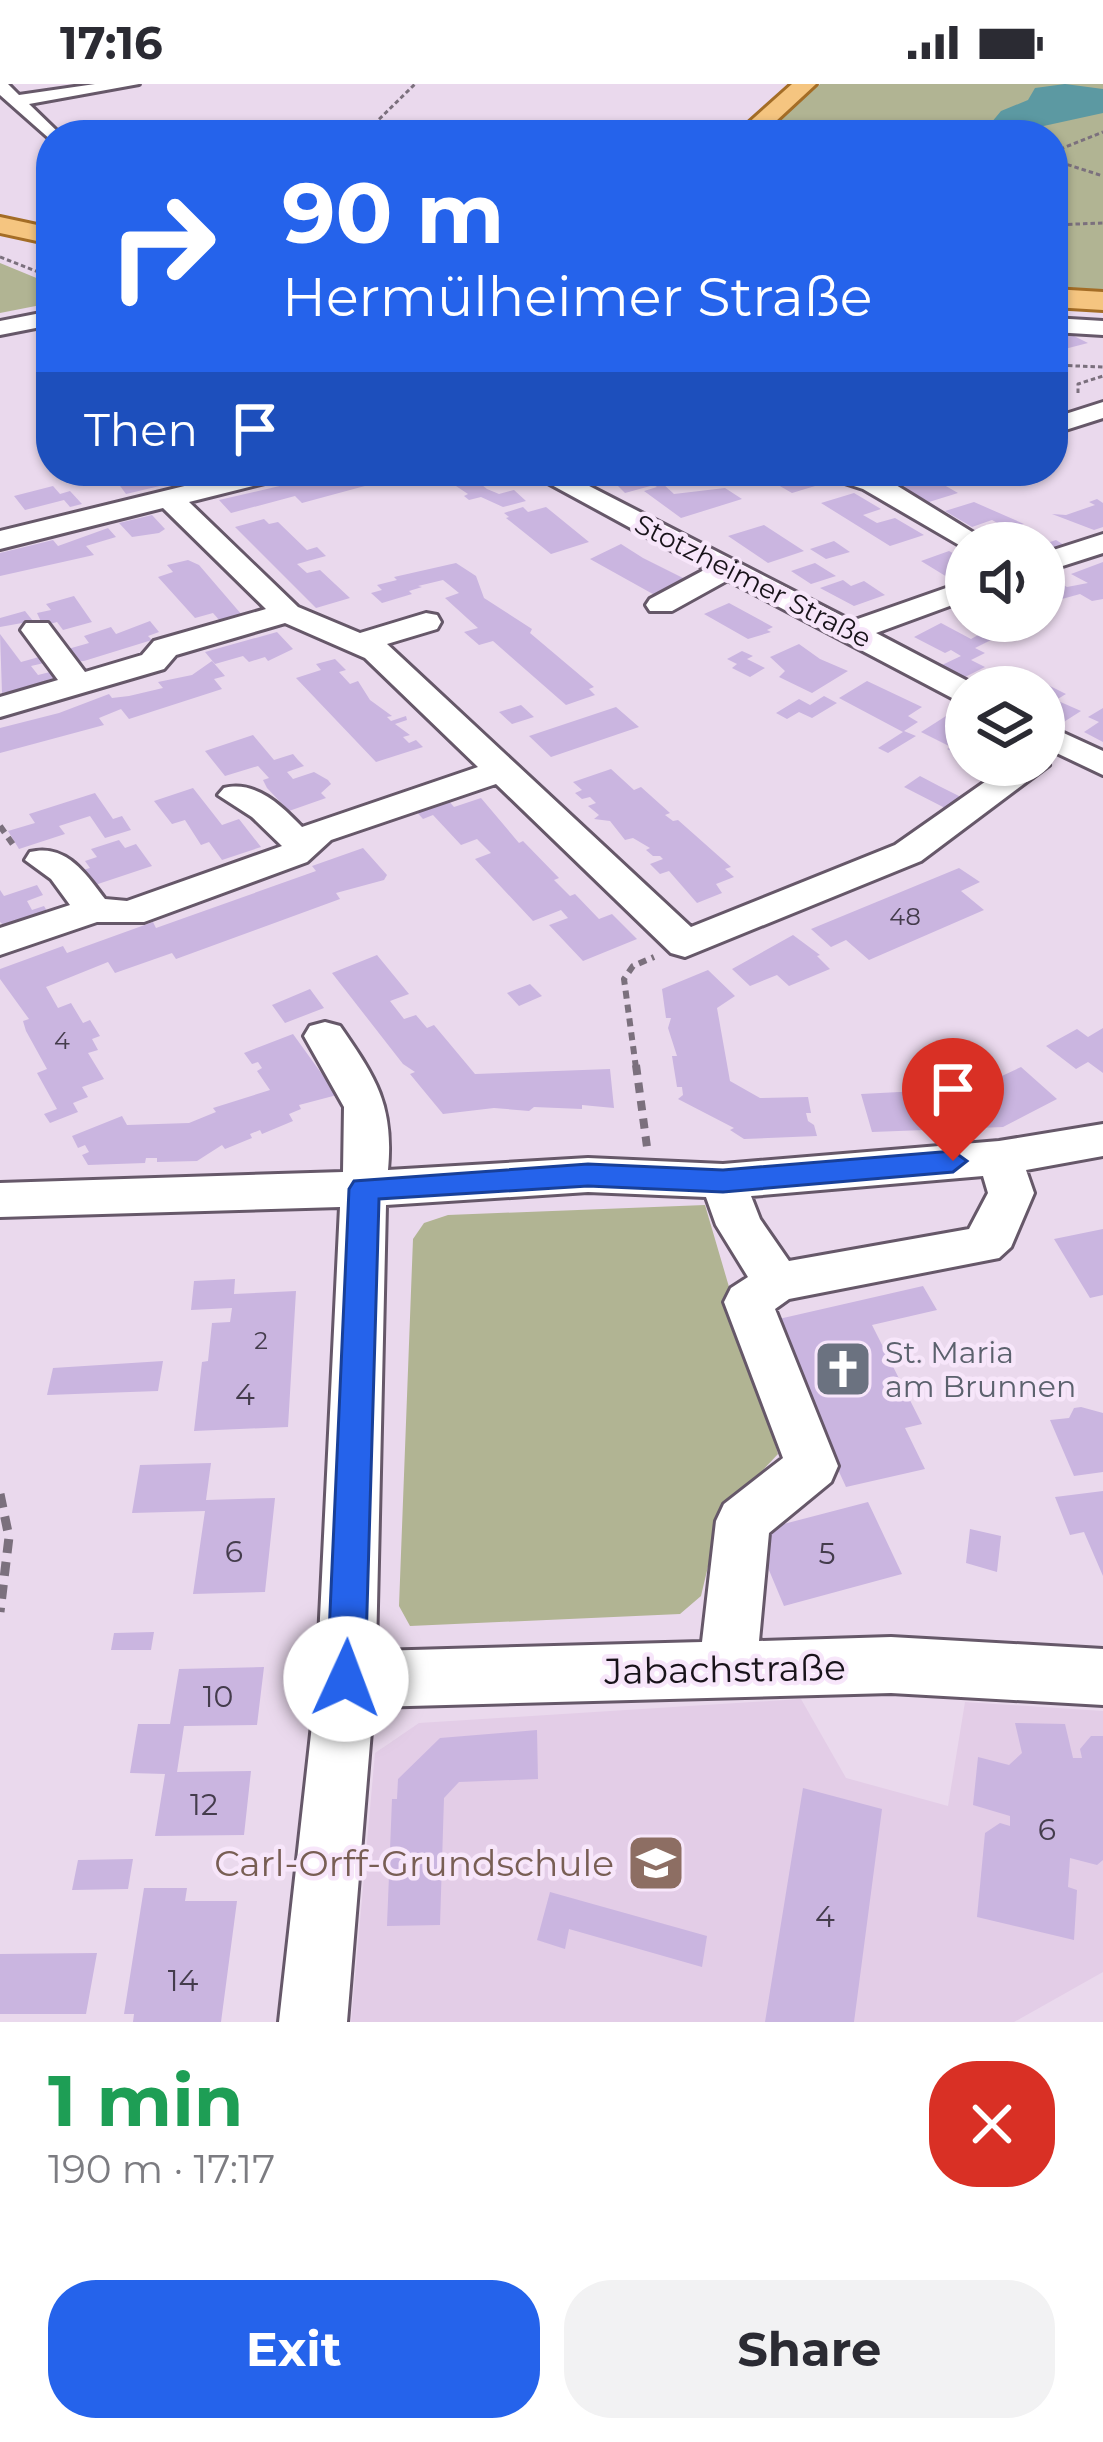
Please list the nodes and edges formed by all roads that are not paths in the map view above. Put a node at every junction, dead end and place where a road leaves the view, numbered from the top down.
1 (131, 84) edge
2 (805, 84) edge
3 (0, 86) edge
4 (17, 100) junction
5 (37, 120) edge
6 (764, 120) edge
7 (0, 225) edge
8 (36, 233) edge
9 (1068, 299) edge
10 (1103, 301) edge
11 (36, 321) edge
12 (1068, 327) edge
13 (0, 328) edge
14 (1103, 328) edge
15 (1078, 393) road end
16 (1103, 408) edge
17 (1068, 421) edge
18 (568, 486) edge
19 (878, 486) edge
20 (175, 487) edge
21 (945, 525) edge
22 (0, 540) edge
23 (1103, 543) edge
24 (1065, 556) edge
25 (729, 568) junction
26 (945, 598) edge
27 (661, 605) dead end
28 (287, 613) junction
29 (426, 622) dead end
30 (37, 629) dead end
31 (852, 631) junction
32 (360, 643) junction
33 (945, 681) edge
34 (77, 683) junction
35 (0, 707) edge
36 (1065, 755) edge
37 (1103, 765) edge
38 (499, 771) junction
39 (997, 786) edge
40 (236, 794) dead end
41 (306, 842) junction
42 (43, 860) dead end
43 (94, 910) junction
44 (0, 942) edge
45 (325, 1036) dead end
46 (1103, 1140) edge
47 (999, 1158) junction
48 (723, 1181) junction
49 (364, 1189) junction
50 (0, 1200) edge
51 (777, 1282) junction
52 (728, 1668) junction
53 (1103, 1677) edge
54 (346, 1679) junction
55 (313, 2022) edge

1 - 4 street
2 - 6 main road
3 - 4 street
4 - 5 street
7 - 8 main road
9 - 10 main road
11 - 13 street
12 - 14 street
15 - 16 street
16 - 17 street
18 - 25 street, Stotzheimer Straße
19 - 21 street
20 - 22 street
20 - 28 street
23 - 24 street
25 - 27 street
25 - 31 street, Stotzheimer Straße
26 - 31 street
28 - 32 street
28 - 34 street
29 - 32 street
30 - 34 street
31 - 33 street, Stotzheimer Straße
32 - 38 street
34 - 35 street
36 - 37 street
38 - 39 street
38 - 41 street
40 - 41 street
41 - 43 street
42 - 43 street
43 - 44 street
45 - 49 street
46 - 47 street
47 - 48 street
47 - 51 street
48 - 49 street
48 - 51 street
49 - 50 street
49 - 54 street
51 - 52 street
52 - 53 street, Jabachstraße
52 - 54 street, Jabachstraße
54 - 55 street

